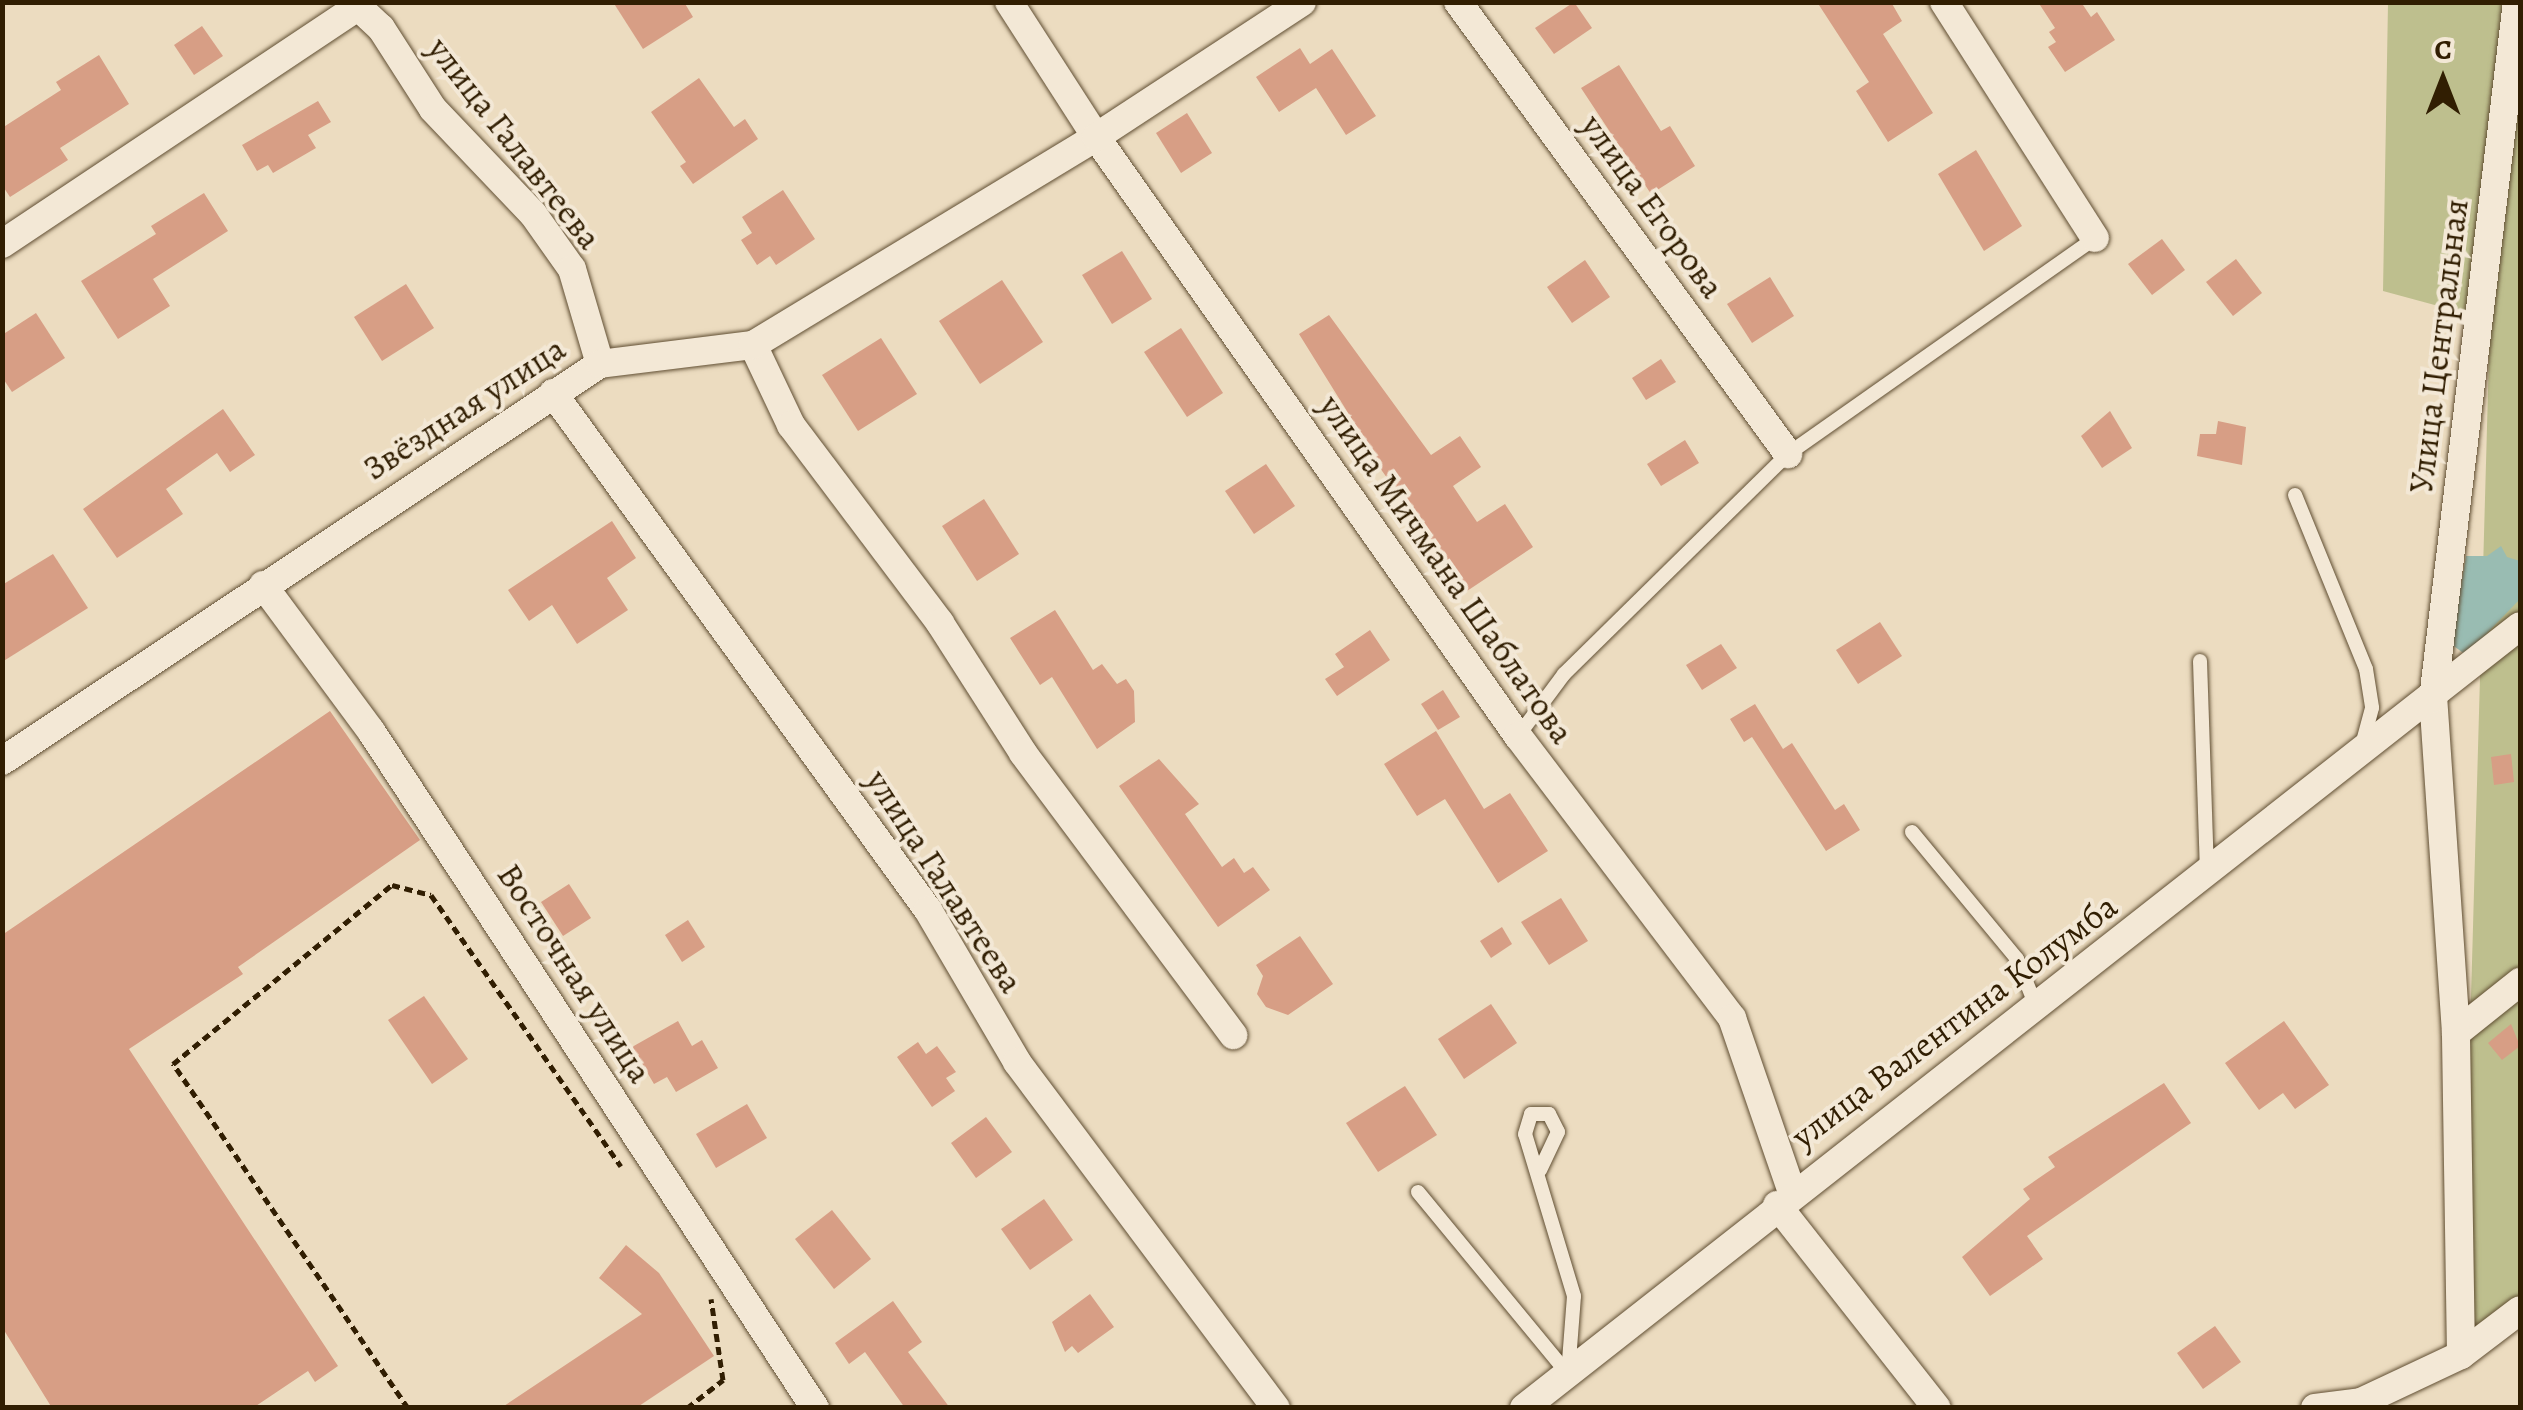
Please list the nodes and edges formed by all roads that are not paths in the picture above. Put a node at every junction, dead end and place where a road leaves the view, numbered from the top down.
1 (1009, 2) edge
2 (1302, 2) edge
3 (1458, 2) edge
4 (1944, 2) edge
5 (2517, 2) edge
6 (356, 5) edge
7 (384, 15) edge
8 (1096, 137) junction
9 (2094, 238) joint
10 (2, 244) edge
11 (753, 345) junction
12 (600, 364) junction
13 (554, 394) junction
14 (1788, 454) junction
15 (2296, 496) dead end
16 (264, 586) junction
17 (2520, 626) edge
18 (2200, 661) dead end
19 (2433, 699) junction
20 (1518, 736) junction
21 (2359, 756) junction
22 (2, 762) edge
23 (1912, 832) dead end
24 (2207, 874) junction
25 (2520, 982) edge
26 (2036, 1007) junction
27 (2456, 1033) junction
28 (1233, 1036) dead end
29 (1540, 1170) dead end
30 (1418, 1192) dead end
31 (1784, 1199) junction
32 (2520, 1310) edge
33 (2462, 1355) junction
34 (1568, 1374) junction
35 (816, 1408) edge
36 (1276, 1408) edge
37 (1524, 1408) edge
38 (1936, 1408) edge
39 (2315, 1408) edge

1 - 8 street, улица Мичмана Шаблатова
2 - 8 street, Звёздная улица
3 - 14 street, улица Егорова
4 - 9 street
5 - 19 street, Улица Центральная
6 - 7 street, улица Галавтеева
6 - 10 street
7 - 12 street, улица Галавтеева
8 - 11 street, Звёздная улица
8 - 20 street, улица Мичмана Шаблатова
9 - 14 lane
11 - 12 street, Звёздная улица
11 - 28 street
12 - 13 street, Звёздная улица
13 - 16 street, Звёздная улица
13 - 36 street, улица Галавтеева
14 - 20 lane
15 - 21 lane
16 - 22 street, Звёздная улица
16 - 35 street, Восточная улица
17 - 19 street, улица Валентина Колумба
18 - 24 lane
19 - 21 street, улица Валентина Колумба
19 - 27 street, Улица Центральная
20 - 31 street, улица Мичмана Шаблатова
21 - 24 street, улица Валентина Колумба
23 - 26 lane
24 - 26 street, улица Валентина Колумба
25 - 27 street
26 - 31 street, улица Валентина Колумба
27 - 33 street, Улица Центральная
29 - 34 lane
30 - 34 lane
31 - 34 street, улица Валентина Колумба
31 - 38 street, улица Мичмана Шаблатова
32 - 33 street
33 - 39 street
34 - 37 street, улица Валентина Колумба

